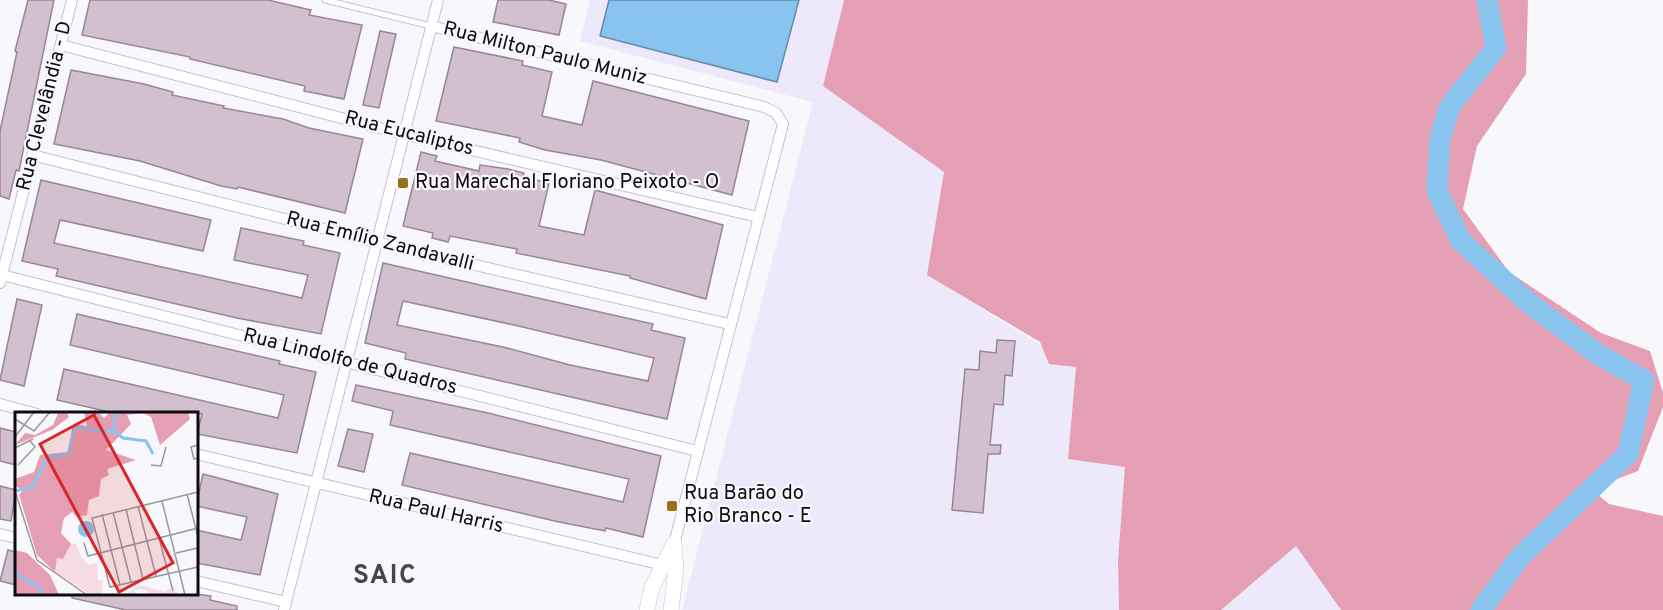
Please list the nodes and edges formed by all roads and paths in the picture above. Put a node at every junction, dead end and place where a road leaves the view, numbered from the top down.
1 (72, 0) edge
2 (326, 0) edge
3 (438, 0) edge
4 (431, 26) junction
5 (61, 45) junction
6 (404, 134) junction
7 (32, 155) junction
8 (758, 217) junction
9 (376, 242) junction
10 (1, 279) edge
11 (729, 324) junction
12 (346, 361) junction
13 (0, 404) edge
14 (30, 412) edge
15 (697, 451) junction
16 (198, 454) edge
17 (316, 484) junction
18 (0, 534) edge
19 (15, 538) edge
20 (674, 544) joint
21 (669, 566) junction
22 (198, 582) edge
23 (285, 606) edge
24 (647, 610) edge
25 (671, 610) edge

1 - 5 street, Rua Clevelândia - D
2 - 4 lane, Rua Milton Paulo Muniz
3 - 4 street
4 - 6 street
4 - 8 street, Rua Milton Paulo Muniz
5 - 6 street, Rua Eucaliptos
5 - 7 street, Rua Clevelândia - D
6 - 8 street, Rua Eucaliptos
6 - 9 street
7 - 9 street, Rua Emílio Zandavalli
7 - 10 street, Rua Clevelândia - D
8 - 11 street
9 - 11 street, Rua Emílio Zandavalli
9 - 12 street
10 - 12 street, Rua Lindolfo de Quadros
11 - 15 street
12 - 15 street, Rua Lindolfo de Quadros
12 - 17 street
13 - 14 street
15 - 20 street
16 - 17 street, Rua Paul Harris
17 - 21 street, Rua Paul Harris
17 - 23 street
18 - 19 street
20 - 21 street
21 - 24 street
21 - 25 street
22 - 23 street

